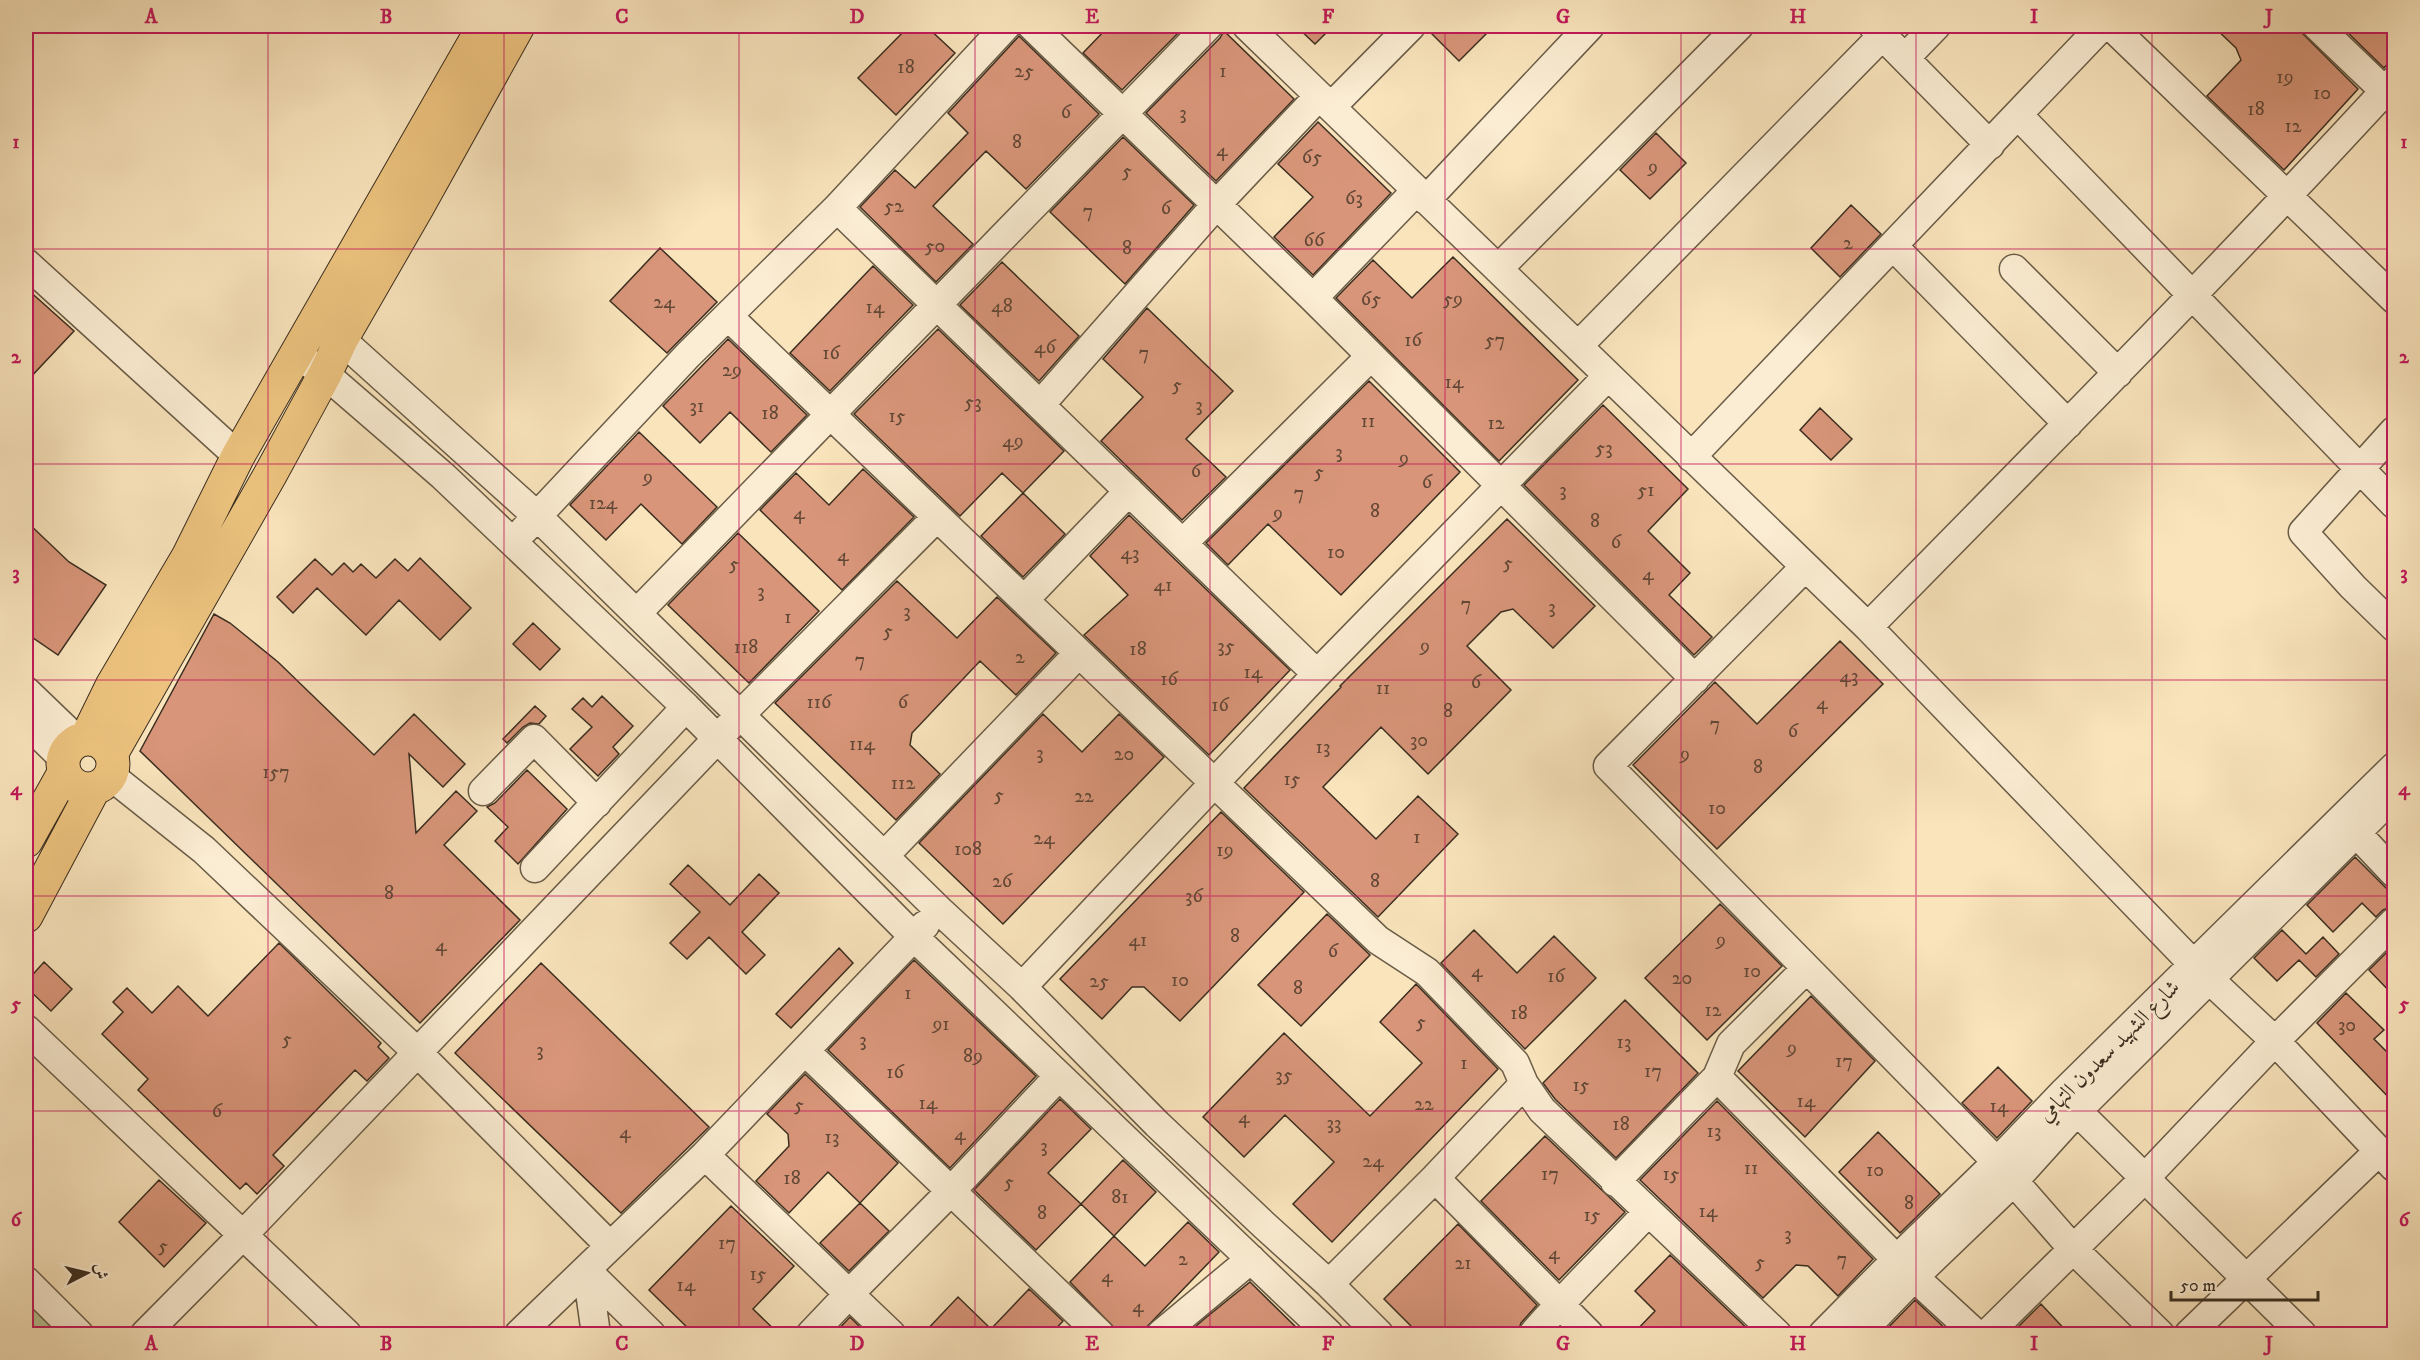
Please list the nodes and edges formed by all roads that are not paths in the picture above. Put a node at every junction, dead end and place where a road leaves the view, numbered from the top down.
1 (518, 26) edge
2 (1006, 26) edge
3 (1032, 26) edge
4 (1208, 26) edge
5 (1247, 26) edge
6 (1412, 26) edge
7 (1590, 26) edge
8 (1739, 26) edge
9 (1936, 26) edge
10 (2317, 26) edge
11 (481, 27) edge
12 (2097, 28) edge
13 (1878, 30) edge
14 (1906, 57) junction
15 (2391, 91) edge
16 (1325, 101) junction
17 (1122, 113) junction
18 (2018, 115) junction
19 (1990, 145) junction
20 (1421, 195) junction
21 (2286, 195) junction
22 (1216, 205) junction
23 (837, 208) junction
24 (1893, 246) junction
25 (26, 263) edge
26 (1498, 269) junction
27 (2014, 269) dead end
28 (2193, 297) junction
29 (1313, 298) junction
30 (2394, 299) edge
31 (937, 306) junction
32 (729, 316) junction
33 (330, 329) junction
34 (1578, 346) junction
35 (298, 355) junction
36 (1370, 357) junction
37 (2118, 373) junction
38 (325, 374) junction
39 (1608, 376) junction
40 (1040, 405) junction
41 (831, 414) junction
42 (2068, 424) junction
43 (2394, 431) edge
44 (238, 456) junction
45 (1691, 456) junction
46 (2361, 468) junction
47 (1499, 486) junction
48 (1129, 491) junction
49 (2394, 504) edge
50 (537, 516) junction
51 (937, 517) junction
52 (512, 542) junction
53 (1183, 543) junction
54 (1805, 567) junction
55 (1024, 600) junction
56 (637, 613) junction
57 (1868, 627) junction
58 (2394, 627) edge
59 (1079, 653) junction
60 (1317, 674) junction
61 (1695, 679) junction
62 (26, 691) edge
63 (686, 707) junction
64 (741, 714) junction
65 (26, 722) edge
66 (718, 738) junction
67 (87, 762) junction
68 (2394, 767) edge
69 (1214, 783) junction
70 (483, 791) dead end
71 (2394, 795) edge
72 (597, 803) junction
73 (2349, 826) junction
74 (26, 841) edge
75 (884, 856) junction
76 (535, 867) dead end
77 (2394, 873) edge
78 (939, 910) junction
79 (26, 916) edge
80 (2394, 922) edge
81 (914, 938) junction
82 (1806, 969) junction
83 (2201, 972) junction
84 (1022, 987) junction
85 (26, 1029) edge
86 (2275, 1041) junction
87 (805, 1051) junction
88 (417, 1052) junction
89 (1059, 1076) junction
90 (1717, 1077) junction
91 (1524, 1084) junction
92 (2077, 1111) junction
93 (705, 1155) junction
94 (2387, 1159) edge
95 (2005, 1172) junction
96 (1435, 1178) junction
97 (2144, 1179) junction
98 (1615, 1182) junction
99 (950, 1192) junction
100 (1648, 1212) junction
101 (242, 1236) junction
102 (610, 1246) junction
103 (2073, 1249) junction
104 (1251, 1259) junction
105 (1905, 1268) junction
106 (587, 1270) junction
107 (2249, 1279) junction
108 (26, 1281) edge
109 (1329, 1284) junction
110 (849, 1294) junction
111 (1558, 1305) junction
112 (78, 1335) edge
113 (145, 1335) edge
114 (347, 1335) edge
115 (519, 1335) edge
116 (596, 1335) edge
117 (651, 1335) edge
118 (811, 1335) edge
119 (891, 1335) edge
120 (1100, 1335) edge
121 (1161, 1335) edge
122 (1329, 1335) edge
123 (1379, 1335) edge
124 (1533, 1335) edge
125 (1589, 1335) edge
126 (1777, 1335) edge
127 (1823, 1335) edge
128 (1859, 1335) edge
129 (1976, 1335) edge
130 (1987, 1335) edge
131 (2160, 1335) edge
132 (2189, 1335) edge
133 (2302, 1335) edge

1 - 33 main road
2 - 23 street
3 - 17 street
4 - 17 street
5 - 16 street
6 - 16 street
7 - 20 street
8 - 26 street
9 - 14 street
10 - 15 street
11 - 33 main road
12 - 18 street
12 - 21 street
13 - 14 street
13 - 34 street
14 - 19 street
15 - 21 street
16 - 20 street
16 - 22 street
17 - 22 street
17 - 31 street
18 - 19 street
18 - 28 street
19 - 24 street
20 - 26 street
20 - 29 street
21 - 28 street
21 - 30 street
22 - 29 street
22 - 40 street
23 - 31 street
23 - 32 street
24 - 42 street
24 - 45 street
25 - 44 street
26 - 34 street
27 - 37 street
28 - 37 street
28 - 46 street
29 - 36 street
31 - 40 street
31 - 41 street
32 - 41 street
32 - 50 street
33 - 35 main road
33 - 38 main road
33 - 50 street
34 - 39 street
35 - 38 street
35 - 44 main road
36 - 47 street
36 - 53 street
37 - 42 street
38 - 52 street
38 - 67 main road
39 - 45 street
39 - 47 street
40 - 48 street
41 - 51 street
41 - 56 street
42 - 57 street
43 - 46 street
44 - 67 main road
45 - 54 street
46 - 49 street
46 - 58 street
47 - 60 street
47 - 61 street
48 - 53 street
48 - 55 street
50 - 52 street
50 - 56 street
51 - 55 street
51 - 64 street
52 - 63 street
53 - 60 street
54 - 57 street
54 - 61 street
55 - 59 street
56 - 64 street
57 - 83 street
59 - 69 street
59 - 75 street
60 - 69 street
61 - 82 street
62 - 67 street
63 - 66 street
63 - 72 street
64 - 66 street
64 - 75 street
65 - 67 street
66 - 81 street
66 - 88 street
67 - 74 main road
67 - 79 main road
67 - 88 street
68 - 73 street, شارع الشهيد سعدون التهامي
69 - 84 street
69 - 91 street
70 - 72 street
71 - 73 street, شارع الشهيد سعدون التهامي
72 - 76 street
73 - 77 street
73 - 83 street, شارع الشهيد سعدون التهامي
75 - 78 street
78 - 81 street
78 - 84 street
80 - 86 street
81 - 87 street
81 - 89 street
82 - 90 street
82 - 95 street
83 - 86 street
83 - 92 street, شارع الشهيد سعدون التهامي
83 - 95 street, شارع الشهيد سعدون التهامي
84 - 109 street
85 - 101 street
86 - 94 street
86 - 97 street
87 - 93 street
87 - 99 street
88 - 101 street
88 - 102 street
89 - 99 street
89 - 104 street
90 - 98 street
90 - 105 street
91 - 96 street
91 - 98 street
92 - 95 street, شارع الشهيد سعدون التهامي
92 - 97 street
93 - 102 street
93 - 110 street
94 - 107 street
95 - 103 street
95 - 105 street, شارع الشهيد سعدون التهامي
96 - 109 street
96 - 111 street
97 - 103 street
97 - 107 street
98 - 100 street
99 - 110 street
99 - 120 street
100 - 111 street
100 - 126 street
101 - 113 street
101 - 114 street
102 - 106 street
103 - 130 street
103 - 131 street
104 - 121 street
104 - 122 street
105 - 127 street, شارع الشهيد سعدون التهامي
105 - 128 street, شارع الشهيد سعدون التهامي
105 - 129 street
106 - 115 street
106 - 116 street
106 - 117 street
107 - 132 street
107 - 133 street
108 - 112 street
109 - 123 street
110 - 118 street
110 - 119 street
111 - 124 street
111 - 125 street

